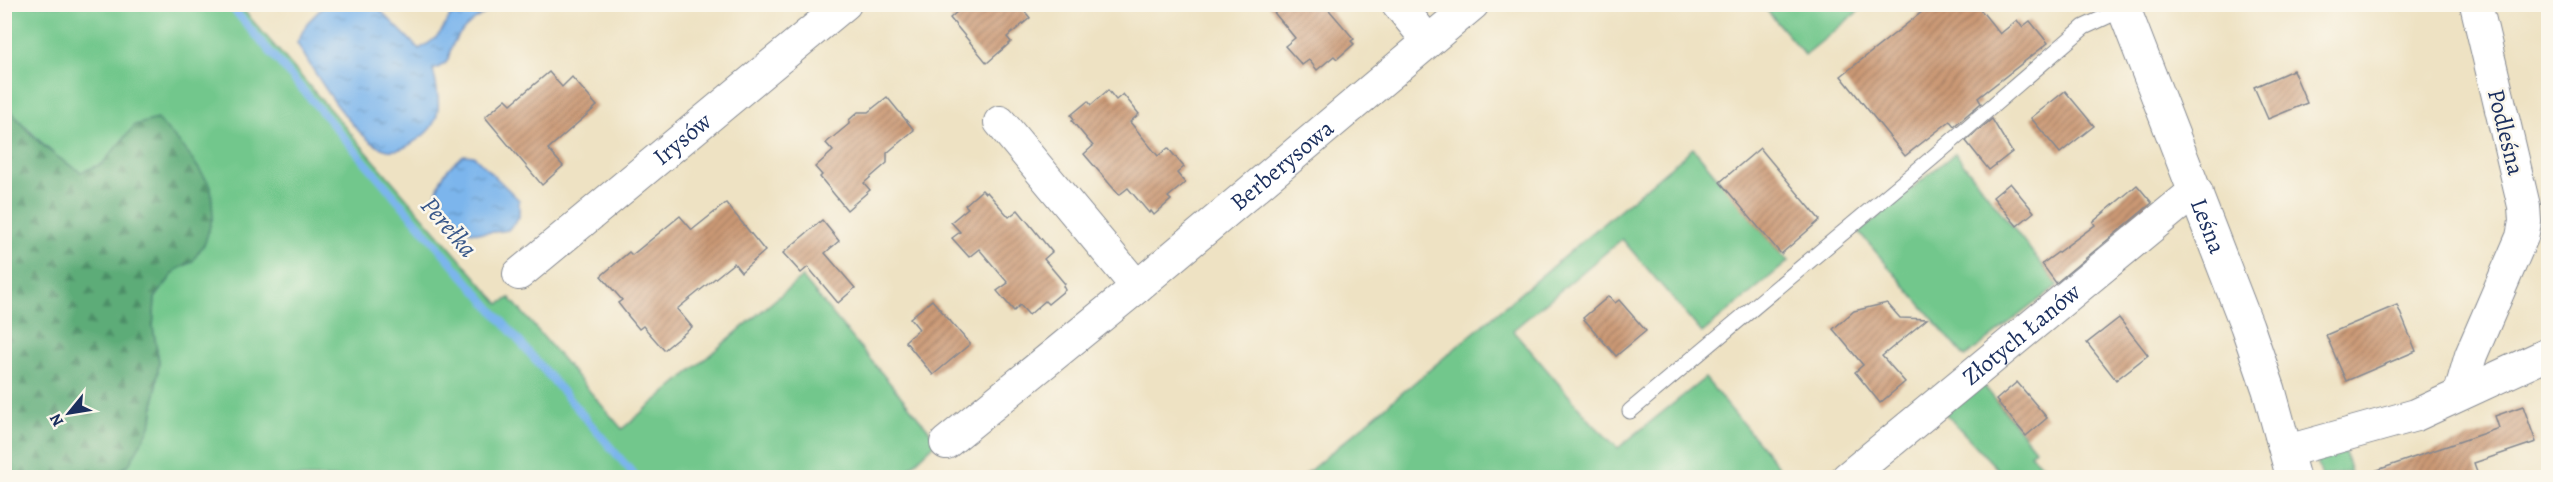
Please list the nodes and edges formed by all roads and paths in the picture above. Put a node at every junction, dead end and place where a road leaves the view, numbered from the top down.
1 (845, 4) edge
2 (1398, 4) edge
3 (1473, 4) edge
4 (2476, 4) edge
5 (2122, 7) edge
6 (1428, 41) junction
7 (1000, 122) dead end
8 (2197, 193) junction
9 (519, 274) dead end
10 (1137, 287) junction
11 (2548, 354) edge
12 (2460, 393) junction
13 (1630, 411) dead end
14 (946, 443) dead end
15 (2290, 464) edge
16 (1847, 477) edge

1 - 9 street, Irysów
2 - 6 street
3 - 6 street, Berberysowa
4 - 12 street, Podleśna
5 - 8 street, Leśna
5 - 13 lane
6 - 10 street, Berberysowa
7 - 10 street
8 - 15 street, Leśna
8 - 16 street, Złotych Łanów
10 - 14 street, Berberysowa
11 - 12 street, Leśna
12 - 15 street, Leśna

